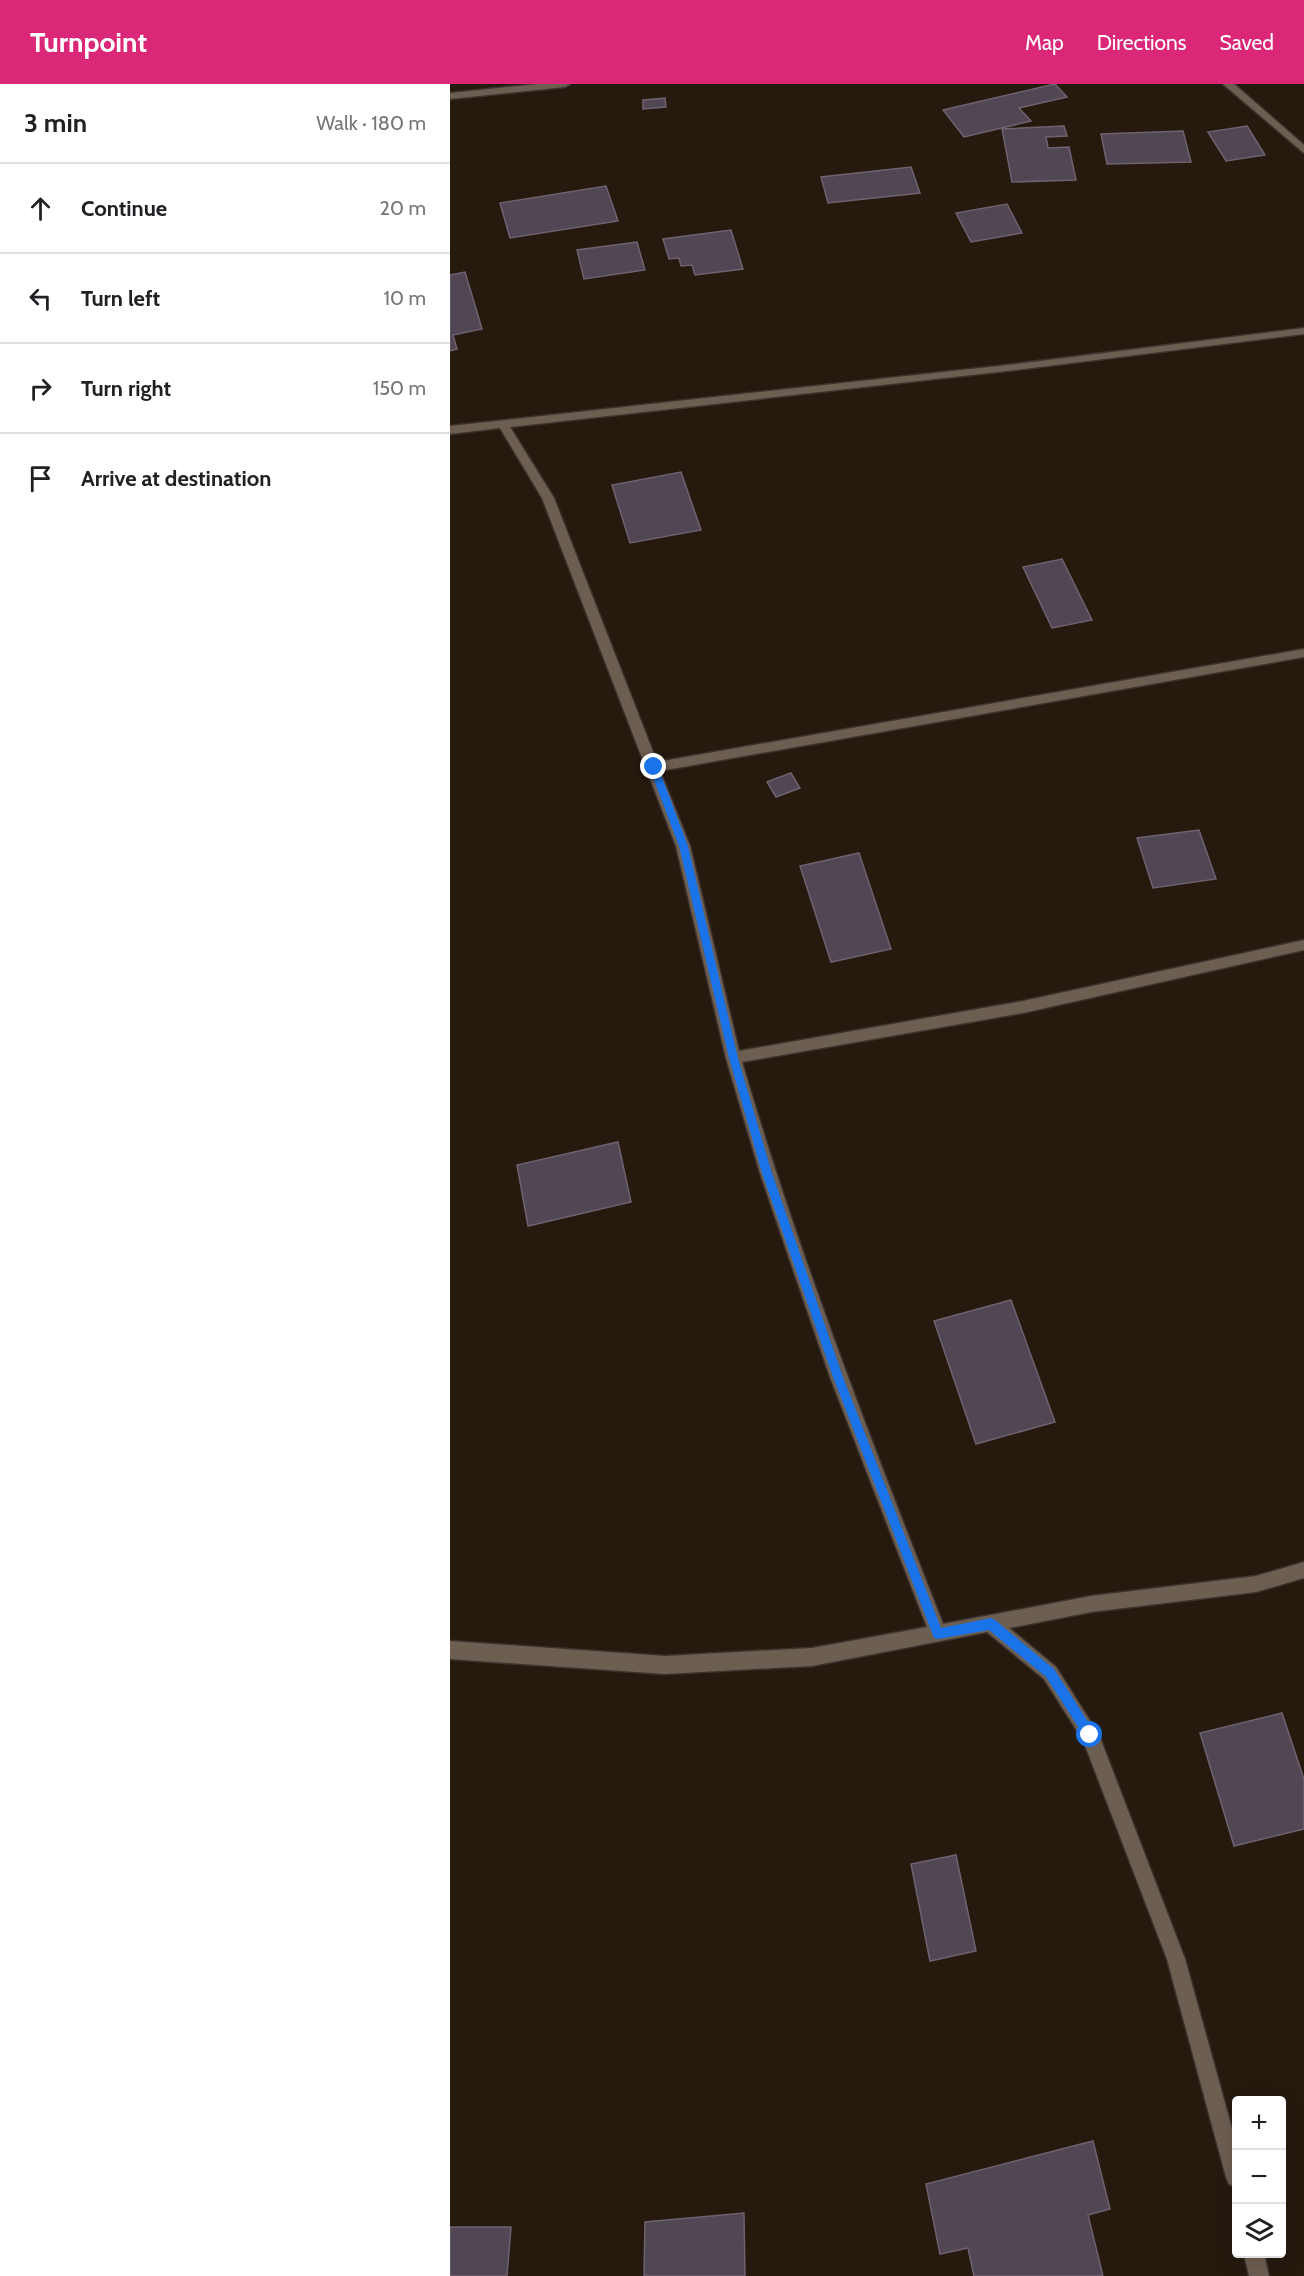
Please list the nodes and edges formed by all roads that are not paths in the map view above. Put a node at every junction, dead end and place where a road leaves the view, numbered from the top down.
1 (564, 84) edge
2 (1228, 84) edge
3 (450, 96) edge
4 (1304, 150) edge
5 (1304, 331) edge
6 (503, 424) junction
7 (450, 430) edge
8 (1304, 653) edge
9 (654, 767) junction
10 (1304, 945) edge
11 (733, 1058) junction
12 (1304, 1570) edge
13 (991, 1624) junction
14 (938, 1634) junction
15 (450, 1650) edge
16 (1232, 2162) edge
17 (1255, 2258) edge
18 (1259, 2276) edge

1 - 3 street
2 - 4 street
5 - 6 street
6 - 7 street
6 - 9 street
8 - 9 street
9 - 11 street
10 - 11 street
11 - 14 street
12 - 13 street
13 - 14 street
13 - 16 street
14 - 15 street
17 - 18 street

